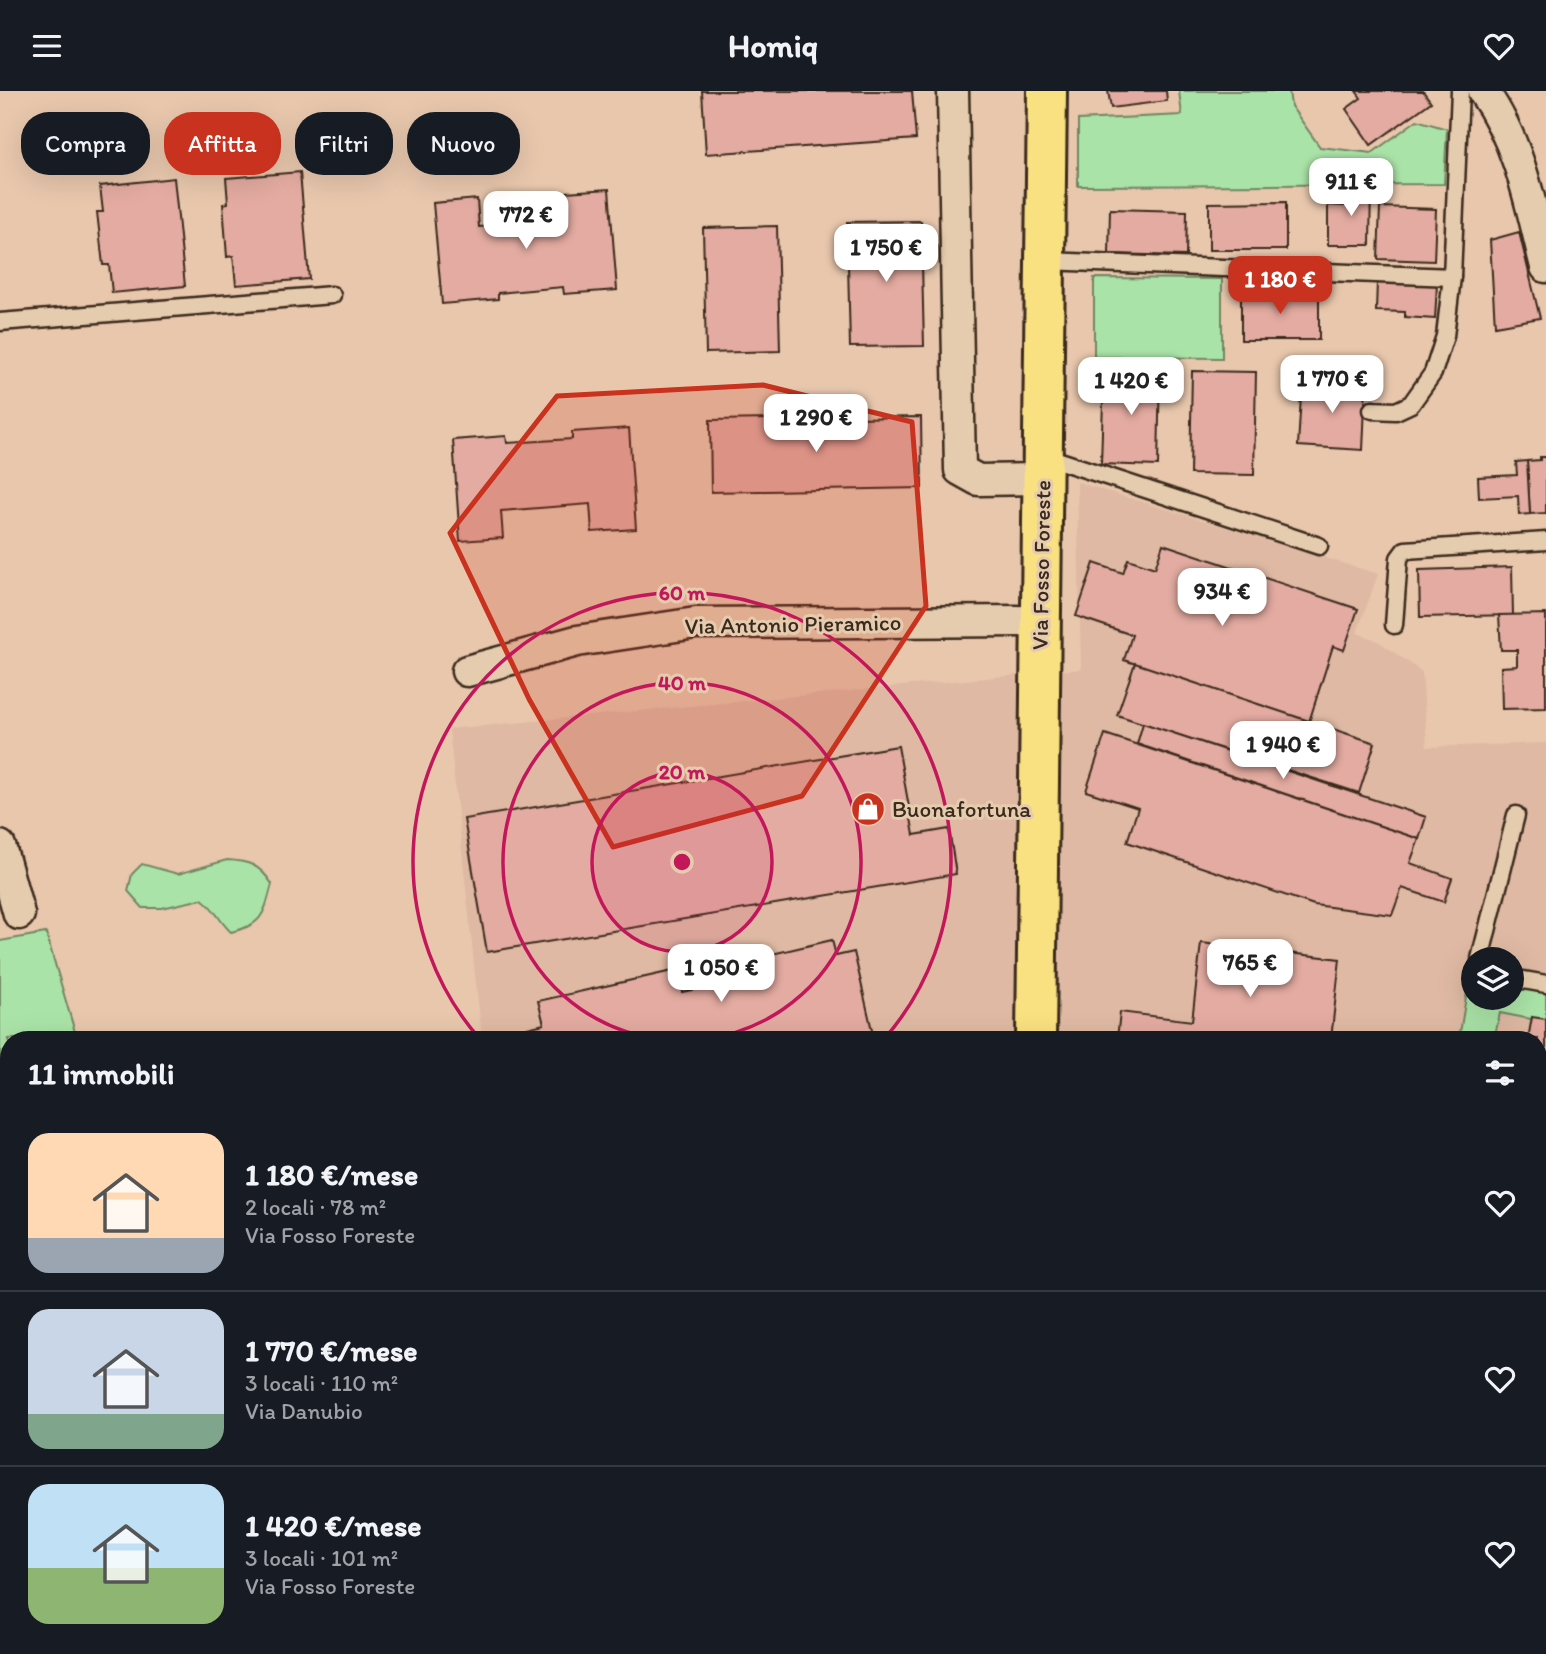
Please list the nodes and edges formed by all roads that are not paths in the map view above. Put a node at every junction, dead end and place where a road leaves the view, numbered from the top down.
1 (953, 91) edge
2 (1047, 91) edge
3 (1460, 91) edge
4 (1483, 91) edge
5 (1504, 91) edge
6 (1504, 128) junction
7 (1536, 184) edge
8 (1540, 218) edge
9 (1045, 261) junction
10 (1546, 268) edge
11 (1452, 277) junction
12 (332, 295) dead end
13 (0, 321) edge
14 (1372, 410) dead end
15 (1042, 467) junction
16 (1546, 541) edge
17 (1319, 546) dead end
18 (1041, 621) junction
19 (1394, 625) dead end
20 (467, 671) dead end
21 (1516, 815) dead end
22 (0, 846) edge
23 (19, 914) dead end
24 (1483, 947) edge
25 (1524, 980) edge
26 (1546, 984) edge
27 (1036, 1031) edge

1 - 15 street
2 - 9 main road, Via Fosso Foreste
3 - 11 lane
4 - 6 street
5 - 6 street
6 - 7 street
7 - 8 street
8 - 10 street
9 - 11 lane
9 - 15 main road, Via Fosso Foreste
11 - 14 lane
12 - 13 lane
15 - 17 lane
15 - 18 main road, Via Fosso Foreste
16 - 19 lane
18 - 20 street, Via Antonio Pieramico
18 - 27 main road, Via Fosso Foreste
21 - 24 lane
22 - 23 street
25 - 26 lane

